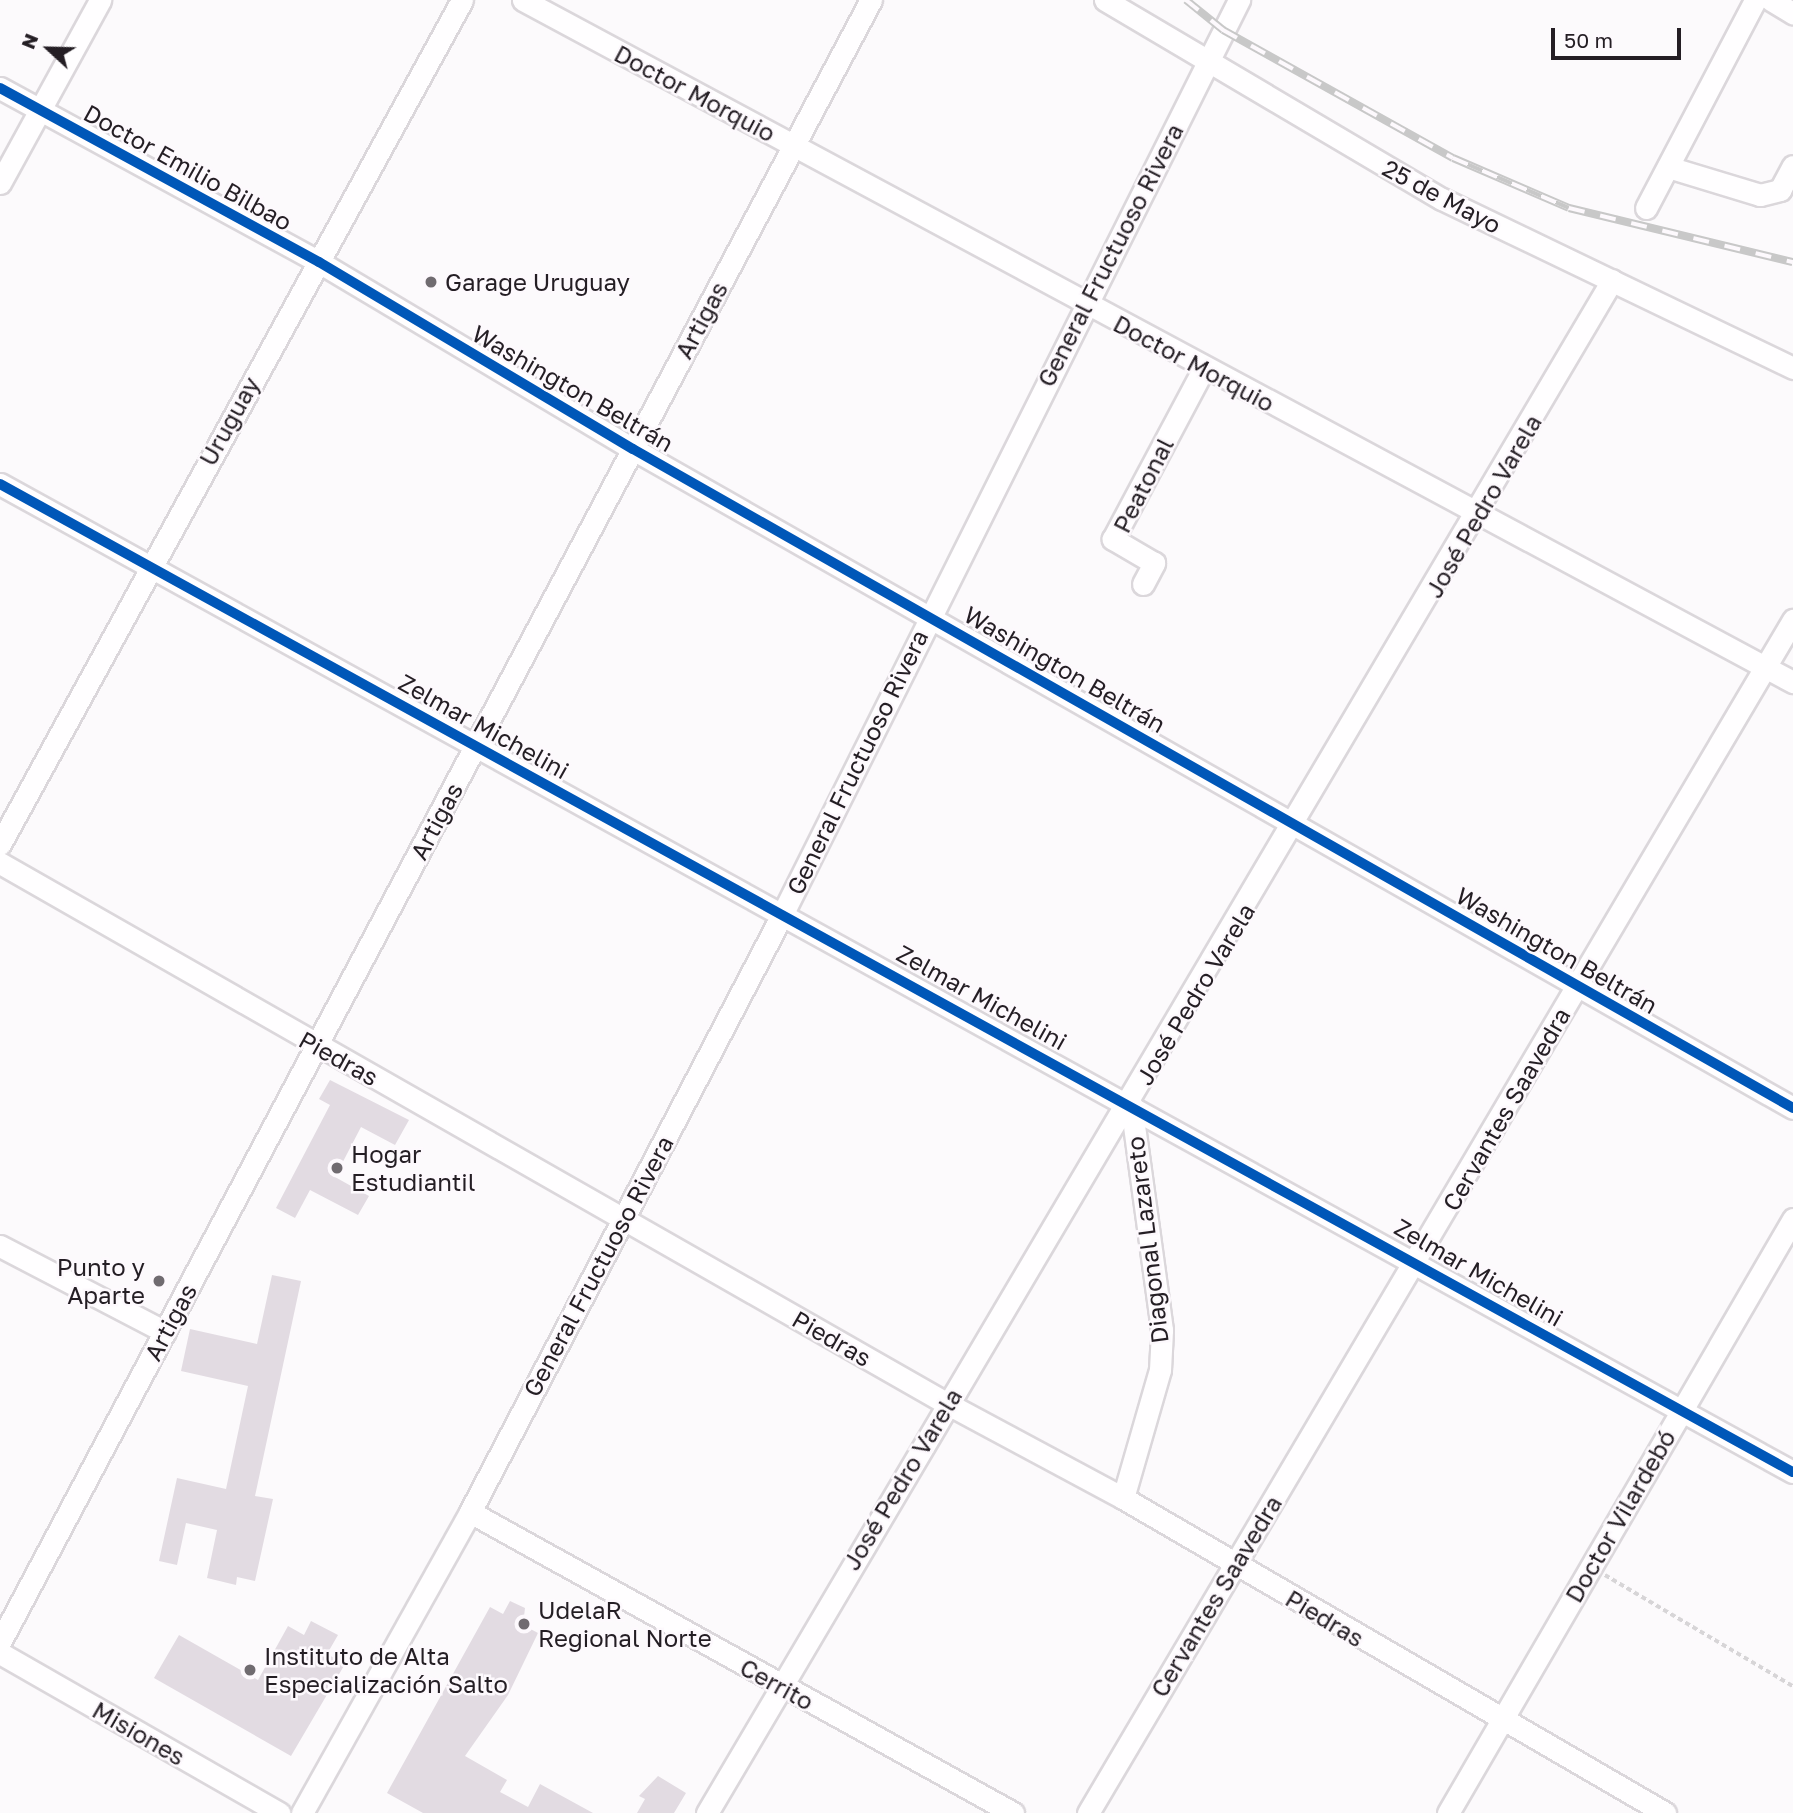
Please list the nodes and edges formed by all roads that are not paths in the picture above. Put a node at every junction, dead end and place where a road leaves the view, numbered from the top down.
1 (100, 0) edge
2 (462, 0) edge
3 (523, 0) edge
4 (871, 0) edge
5 (1105, 0) edge
6 (1239, 0) edge
7 (1755, 0) edge
8 (1771, 0) edge
9 (1793, 13) edge
10 (1211, 58) junction
11 (0, 88) edge
12 (40, 110) junction
13 (793, 146) junction
14 (1793, 166) edge
15 (1668, 167) junction
16 (0, 183) edge
17 (1646, 208) dead end
18 (318, 262) junction
19 (1612, 280) junction
20 (1084, 304) junction
21 (1204, 368) junction
22 (1793, 368) edge
23 (633, 449) junction
24 (0, 484) edge
25 (1479, 514) junction
26 (147, 567) junction
27 (1143, 584) dead end
28 (929, 614) junction
29 (1793, 620) edge
30 (1766, 667) junction
31 (1793, 682) edge
32 (476, 746) junction
33 (1295, 825) junction
34 (0, 844) edge
35 (0, 863) edge
36 (783, 913) junction
37 (1578, 986) junction
38 (316, 1046) junction
39 (1131, 1102) junction
40 (1793, 1108) edge
41 (624, 1217) junction
42 (1793, 1219) edge
43 (0, 1246) edge
44 (1418, 1260) junction
45 (165, 1332) junction
46 (946, 1404) junction
47 (1680, 1411) junction
48 (1793, 1472) edge
49 (1123, 1498) junction
50 (470, 1512) junction
51 (1235, 1564) junction
52 (0, 1642) edge
53 (0, 1653) edge
54 (780, 1686) junction
55 (1501, 1722) junction
56 (279, 1813) edge
57 (302, 1813) edge
58 (707, 1813) edge
59 (1013, 1813) edge
60 (1088, 1813) edge
61 (1448, 1813) edge
62 (1665, 1813) edge

1 - 12 street
2 - 18 street, Uruguay
3 - 13 street, Doctor Morquio
4 - 13 street, Artigas
5 - 10 street, 25 de Mayo
6 - 10 street, General Fructuoso Rivera
7 - 15 street
8 - 9 street
10 - 19 street, 25 de Mayo
10 - 20 street, General Fructuoso Rivera
11 - 12 street, Doctor Emilio Bilbao
12 - 16 street
12 - 18 street, Doctor Emilio Bilbao
13 - 20 street, Doctor Morquio
13 - 23 street, Artigas
14 - 15 street
15 - 17 street
18 - 23 street, Washington Beltrán
18 - 26 street, Uruguay
19 - 22 street, 25 de Mayo
19 - 25 street, José Pedro Varela
20 - 21 street, Doctor Morquio
20 - 28 street, General Fructuoso Rivera
21 - 25 street, Doctor Morquio
21 - 27 street, Peatonal
23 - 28 street, Washington Beltrán
23 - 32 street, Artigas
24 - 26 street, Zelmar Michelini
25 - 30 street, Doctor Morquio
25 - 33 street, José Pedro Varela
26 - 32 street, Zelmar Michelini
26 - 34 street, Uruguay
28 - 33 street, Washington Beltrán
28 - 36 street, General Fructuoso Rivera
29 - 30 street, Cervantes Saavedra
30 - 31 street, Doctor Morquio
30 - 37 street, Cervantes Saavedra
32 - 36 street, Zelmar Michelini
32 - 38 street, Artigas
33 - 37 street, Washington Beltrán
33 - 39 street, José Pedro Varela
35 - 38 street, Piedras
36 - 39 street, Zelmar Michelini
36 - 41 street, General Fructuoso Rivera
37 - 40 street, Washington Beltrán
37 - 44 street, Cervantes Saavedra
38 - 41 street, Piedras
38 - 45 street, Artigas
39 - 44 street, Zelmar Michelini
39 - 46 street, José Pedro Varela
39 - 49 street, Diagonal Lazareto
41 - 46 street, Piedras
41 - 50 street, General Fructuoso Rivera
42 - 47 street, Doctor Vilardebó
43 - 45 street
44 - 47 street, Zelmar Michelini
44 - 51 street, Cervantes Saavedra
45 - 52 street, Artigas
46 - 49 street, Piedras
46 - 54 street, José Pedro Varela
47 - 48 street, Zelmar Michelini
47 - 55 street, Doctor Vilardebó
49 - 51 street, Piedras
50 - 54 street, Cerrito
50 - 57 street, General Fructuoso Rivera
51 - 55 street, Piedras
51 - 60 street, Cervantes Saavedra
53 - 56 street, Misiones
54 - 58 street, José Pedro Varela
54 - 59 street, Cerrito
55 - 61 street, Doctor Vilardebó
55 - 62 street, Piedras

